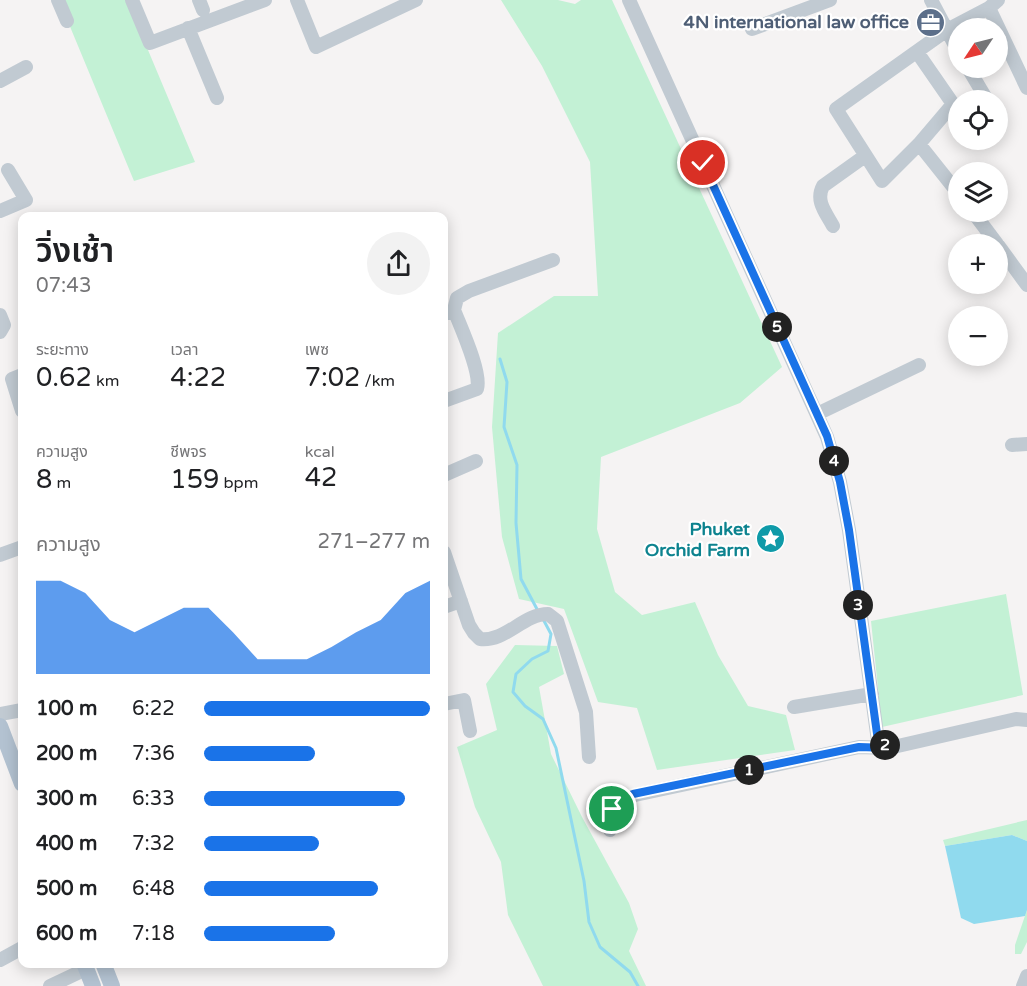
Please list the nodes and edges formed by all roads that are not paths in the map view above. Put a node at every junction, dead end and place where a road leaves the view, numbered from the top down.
1 (58, 0) edge
2 (132, 0) edge
3 (265, 0) edge
4 (297, 0) edge
5 (416, 0) edge
6 (629, 0) edge
7 (830, 0) edge
8 (930, 0) edge
9 (993, 4) edge
10 (67, 21) dead end
11 (188, 28) junction
12 (752, 28) dead end
13 (947, 30) junction
14 (917, 52) junction
15 (26, 67) dead end
16 (0, 81) edge
17 (1027, 88) edge
18 (217, 98) dead end
19 (919, 144) junction
20 (865, 156) junction
21 (8, 170) dead end
22 (948, 180) edge
23 (0, 211) edge
24 (833, 226) dead end
25 (553, 260) dead end
26 (1008, 260) edge
27 (1027, 285) edge
28 (449, 312) edge
29 (0, 315) edge
30 (0, 332) edge
31 (919, 365) dead end
32 (18, 377) edge
33 (18, 398) edge
34 (448, 400) edge
35 (817, 414) junction
36 (1027, 444) edge
37 (1012, 445) dead end
38 (476, 461) dead end
39 (448, 473) edge
40 (18, 548) edge
41 (0, 555) edge
42 (448, 564) edge
43 (461, 601) junction
44 (448, 606) edge
45 (872, 694) junction
46 (448, 703) edge
47 (794, 707) dead end
48 (18, 711) edge
49 (0, 714) edge
50 (1027, 720) edge
51 (0, 726) edge
52 (470, 731) dead end
53 (889, 748) junction
54 (589, 757) dead end
55 (18, 773) edge
56 (610, 830) dead end
57 (18, 950) edge
58 (0, 960) edge
59 (82, 968) edge
60 (87, 968) edge
61 (105, 968) edge
62 (50, 986) edge
63 (93, 986) edge
64 (112, 986) edge

1 - 10 street
2 - 11 street
3 - 11 street
4 - 5 street
6 - 35 street
7 - 12 street
8 - 13 street
9 - 13 street
9 - 17 street
11 - 18 street
13 - 14 street
14 - 19 street
14 - 20 street
15 - 16 street
19 - 20 street
19 - 22 street
20 - 24 street
21 - 23 street
25 - 28 street
26 - 27 street
28 - 34 street
29 - 30 street
31 - 35 street
32 - 33 street
35 - 45 street
36 - 37 street
38 - 39 street
40 - 41 street
42 - 43 street
43 - 44 street
43 - 54 street
45 - 47 street
45 - 53 street
46 - 52 street
48 - 49 street
50 - 53 street
51 - 55 main road
53 - 56 street
57 - 58 street
59 - 62 street
60 - 63 main road
61 - 64 main road

